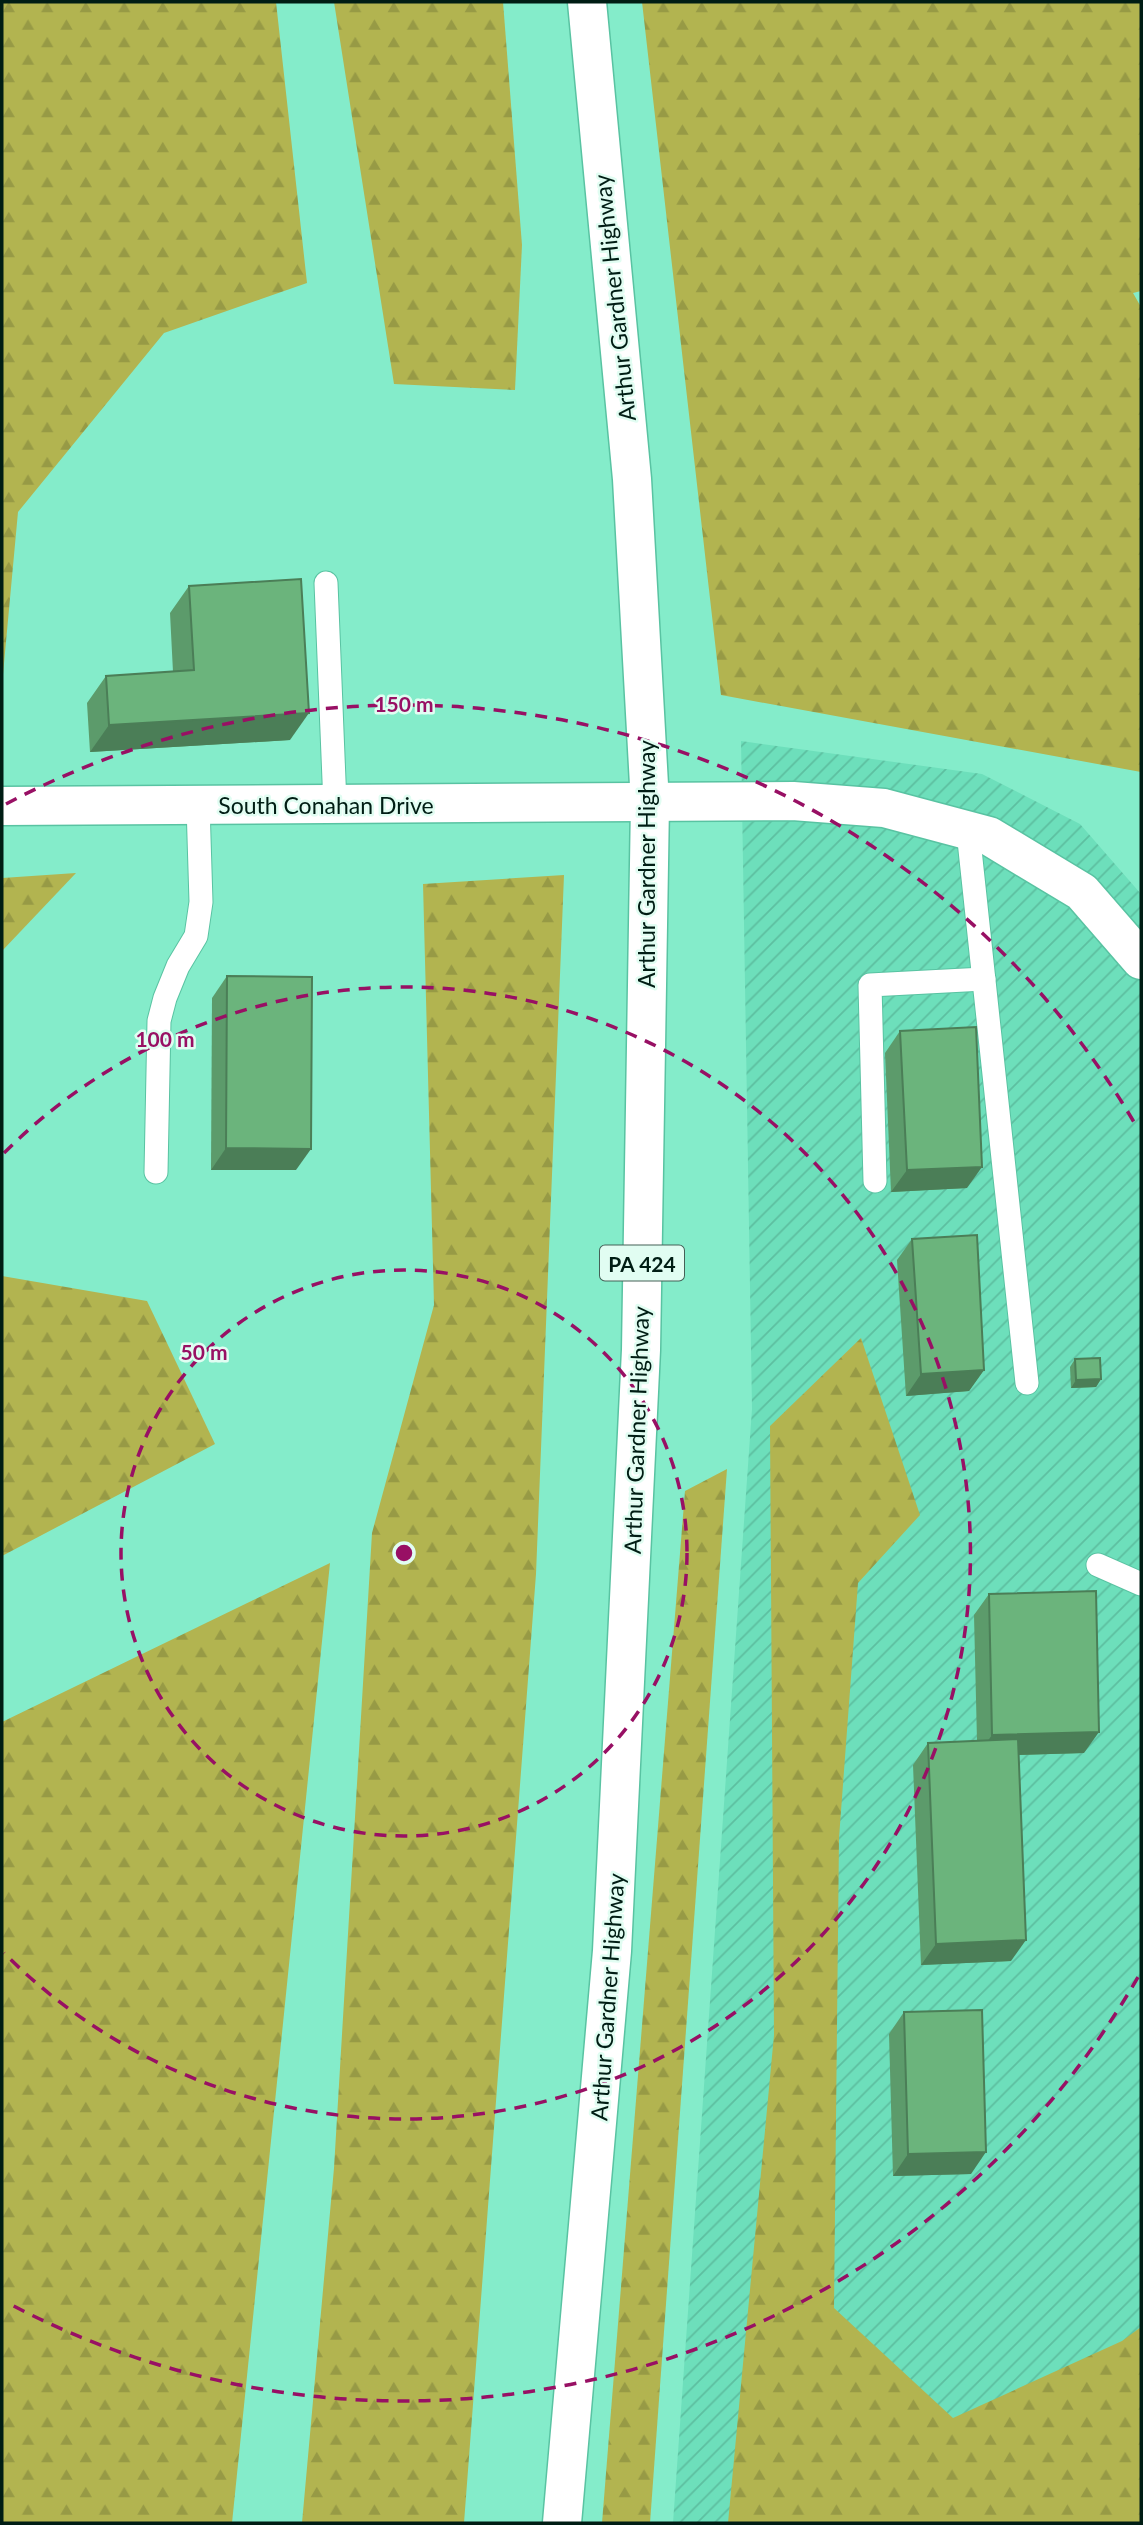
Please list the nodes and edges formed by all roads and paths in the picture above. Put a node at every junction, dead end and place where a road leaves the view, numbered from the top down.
1 (587, 2) edge
2 (326, 583) dead end
3 (650, 803) junction
4 (198, 805) junction
5 (335, 805) junction
6 (2, 806) edge
7 (968, 831) junction
8 (1141, 960) edge
9 (984, 979) junction
10 (156, 1172) dead end
11 (876, 1181) dead end
12 (1027, 1383) dead end
13 (1098, 1565) dead end
14 (1141, 1584) edge
15 (562, 2523) edge

1 - 3 main road, Arthur Gardner Highway / PA 424
2 - 5 lane
3 - 5 main road, South Conahan Drive
3 - 7 main road, South Conahan Drive
3 - 15 main road, Arthur Gardner Highway / PA 424
4 - 5 main road, South Conahan Drive
4 - 6 main road, South Conahan Drive
4 - 10 lane
7 - 8 main road, South Conahan Drive
7 - 9 lane
9 - 11 lane
9 - 12 lane
13 - 14 lane

